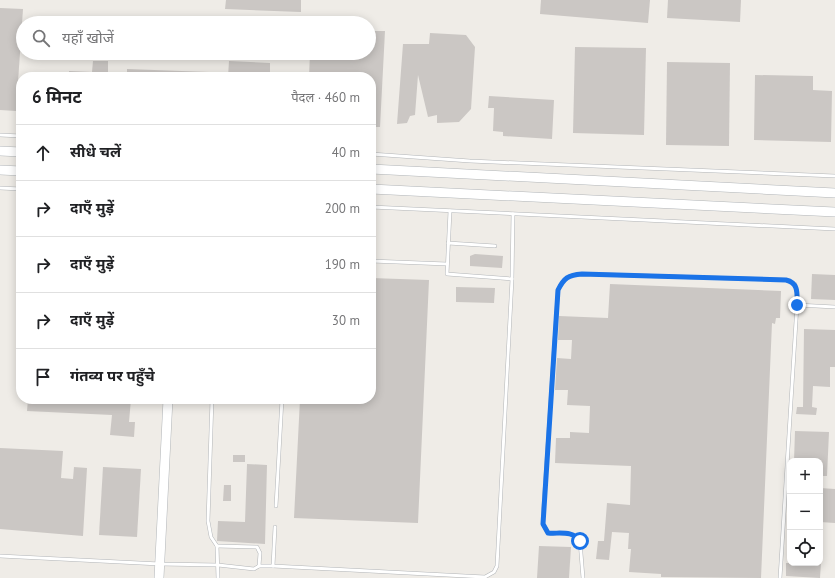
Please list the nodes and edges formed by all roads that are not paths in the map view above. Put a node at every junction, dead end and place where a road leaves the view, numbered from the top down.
1 (0, 135) edge
2 (16, 136) edge
3 (0, 151) edge
4 (16, 152) edge
5 (376, 154) edge
6 (0, 170) edge
7 (376, 170) edge
8 (16, 171) edge
9 (835, 176) edge
10 (0, 188) edge
11 (16, 189) edge
12 (376, 189) edge
13 (835, 193) edge
14 (376, 207) edge
15 (450, 211) junction
16 (835, 212) edge
17 (513, 214) junction
18 (835, 229) edge
19 (448, 243) junction
20 (495, 246) dead end
21 (376, 261) edge
22 (447, 264) junction
23 (512, 279) junction
24 (797, 305) junction
25 (835, 307) edge
26 (168, 404) edge
27 (212, 404) edge
28 (282, 404) edge
29 (276, 506) dead end
30 (274, 527) dead end
31 (217, 546) junction
32 (0, 556) edge
33 (160, 564) junction
34 (218, 565) junction
35 (259, 566) junction
36 (273, 566) junction
37 (159, 578) edge
38 (218, 578) edge
39 (583, 578) edge
40 (780, 578) edge

1 - 2 lane
3 - 4 street
5 - 9 lane
6 - 8 street
7 - 13 street
10 - 11 lane
12 - 16 street
14 - 15 lane
15 - 17 lane
15 - 19 lane
17 - 18 lane
17 - 23 lane
19 - 20 lane
19 - 22 lane
21 - 22 lane
22 - 23 lane
23 - 36 lane
24 - 25 lane
24 - 39 lane
24 - 40 lane
26 - 33 street
27 - 31 lane
28 - 29 lane
30 - 36 lane
31 - 34 lane
31 - 35 lane
32 - 33 lane
33 - 34 lane
33 - 37 street
34 - 35 lane
34 - 38 lane
35 - 36 lane

